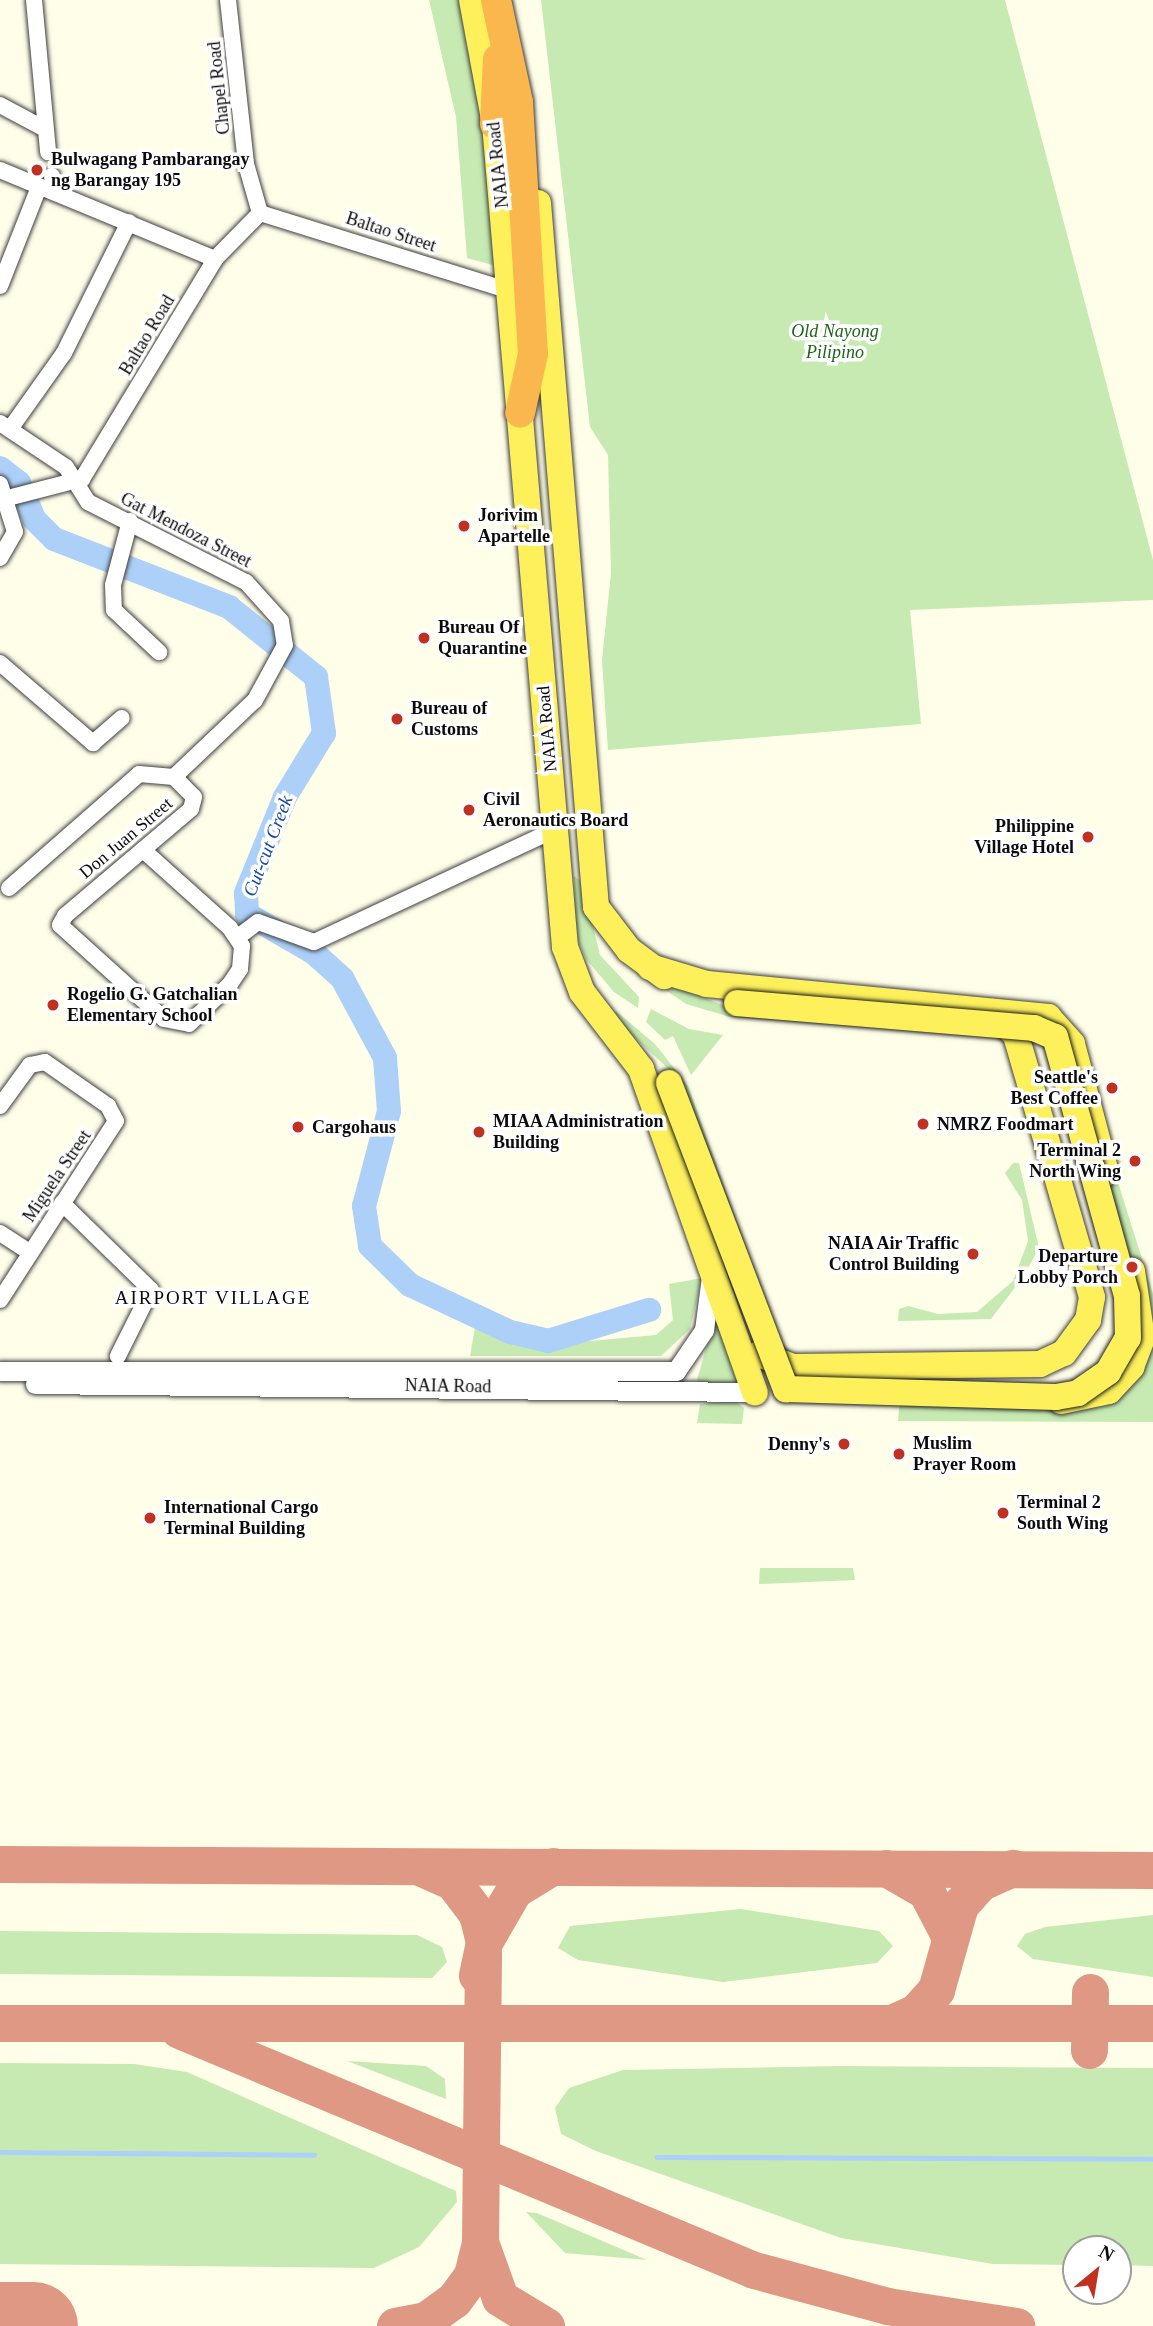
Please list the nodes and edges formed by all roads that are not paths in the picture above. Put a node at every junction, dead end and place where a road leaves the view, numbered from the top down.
1 (34, 0) edge
2 (228, 0) edge
3 (472, 0) edge
4 (484, 0) edge
5 (496, 0) edge
6 (509, 0) edge
7 (0, 105) edge
8 (495, 124) junction
9 (45, 130) junction
10 (48, 152) dead end
11 (0, 170) edge
12 (52, 176) dead end
13 (39, 187) junction
14 (55, 193) junction
15 (260, 213) junction
16 (129, 222) junction
17 (215, 259) junction
18 (2, 278) edge
19 (510, 291) junction
20 (520, 413) junction
21 (5, 426) edge
22 (76, 484) junction
23 (13, 494) edge
24 (130, 521) junction
25 (0, 558) edge
26 (284, 647) joint
27 (159, 652) dead end
28 (0, 663) edge
29 (122, 718) dead end
30 (174, 777) junction
31 (556, 829) junction
32 (143, 850) junction
33 (593, 864) junction
34 (558, 868) junction
35 (9, 888) dead end
36 (238, 937) junction
37 (650, 967) junction
38 (989, 1009) junction
39 (622, 1039) junction
40 (1, 1104) edge
41 (1100, 1151) junction
42 (1052, 1160) junction
43 (62, 1203) junction
44 (0, 1233) edge
45 (29, 1252) junction
46 (710, 1259) junction
47 (0, 1300) edge
48 (1142, 1319) junction
49 (1088, 1320) junction
50 (740, 1340) junction
51 (118, 1356) dead end
52 (868, 1366) junction
53 (1019, 1366) junction
54 (793, 1367) junction
55 (0, 1371) edge
56 (0, 1383) edge
57 (755, 1392) junction
58 (868, 1396) junction
59 (1003, 1400) junction

1 - 9 street
2 - 15 street, Chapel Road
3 - 8 main road, NAIA Road
4 - 8 highway
5 - 20 highway
6 - 33 main road, NAIA Road
7 - 9 street
8 - 19 main road, NAIA Road
9 - 10 street
11 - 13 street
12 - 14 street
13 - 14 street
13 - 18 street
14 - 16 street
15 - 17 street, Baltao Road
15 - 19 street, Baltao Street
16 - 17 street
16 - 21 street
17 - 22 street, Baltao Road
19 - 20 main road, NAIA Road
20 - 31 main road, NAIA Road
21 - 22 street, Gat Mendoza Street
22 - 23 street
22 - 24 street, Gat Mendoza Street
23 - 25 street
24 - 26 street, Gat Mendoza Street
24 - 27 street
26 - 30 street, Don Juan Street
28 - 29 street
30 - 32 street, Don Juan Street
30 - 35 street
31 - 34 main road, NAIA Road
31 - 36 street
32 - 36 street
32 - 36 street, Don Juan Street
33 - 34 main road
33 - 37 main road, NAIA Road
34 - 39 main road, NAIA Road
37 - 38 main road
37 - 39 main road, bridge
38 - 41 main road
38 - 42 main road
39 - 46 main road, NAIA Road
40 - 43 street, Miguela Street
41 - 42 main road
41 - 48 main road
42 - 49 main road
43 - 45 street, Miguela Street
43 - 51 street
44 - 45 street
45 - 47 street, Miguela Street
46 - 50 main road, NAIA Road
46 - 55 street, NAIA Road
48 - 49 main road
48 - 59 main road
49 - 53 main road
50 - 54 main road
50 - 57 main road, NAIA Road
52 - 53 main road
52 - 54 main road
52 - 58 main road
53 - 59 main road
54 - 57 main road
56 - 57 street, NAIA Road
57 - 58 main road
58 - 59 main road

